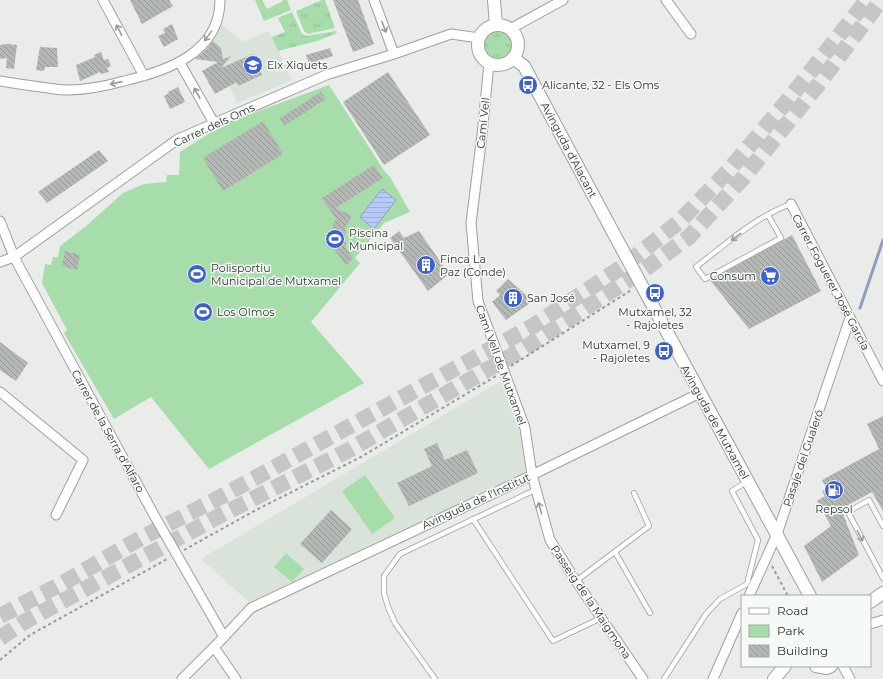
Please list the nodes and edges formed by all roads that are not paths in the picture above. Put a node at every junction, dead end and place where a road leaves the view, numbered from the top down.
1 (104, 0) edge
2 (220, 0) edge
3 (374, 0) edge
4 (494, 0) edge
5 (563, 0) edge
6 (666, 0) edge
7 (496, 25) junction
8 (510, 29) junction
9 (691, 34) dead end
10 (479, 38) junction
11 (394, 54) junction
12 (513, 58) junction
13 (180, 63) junction
14 (489, 63) junction
15 (144, 76) junction
16 (0, 81) edge
17 (214, 123) junction
18 (476, 183) joint
19 (791, 204) joint
20 (768, 215) junction
21 (0, 221) edge
22 (620, 247) joint
23 (14, 257) junction
24 (0, 262) edge
25 (850, 318) junction
26 (883, 381) edge
27 (0, 392) edge
28 (700, 393) junction
29 (532, 475) junction
30 (748, 481) junction
31 (535, 490) junction
32 (634, 493) dead end
33 (56, 515) dead end
34 (473, 519) junction
35 (883, 526) edge
36 (776, 534) junction
37 (615, 552) junction
38 (883, 578) edge
39 (576, 581) junction
40 (883, 593) edge
41 (749, 595) edge
42 (809, 595) edge
43 (871, 601) edge
44 (650, 613) dead end
45 (741, 615) edge
46 (601, 618) junction
47 (883, 620) edge
48 (871, 624) edge
49 (224, 637) junction
50 (214, 647) junction
51 (784, 667) edge
52 (844, 667) edge
53 (182, 679) edge
54 (236, 679) edge
55 (435, 679) edge
56 (643, 679) edge
57 (664, 679) edge
58 (713, 679) edge
59 (774, 679) edge
60 (850, 679) edge

15 -> 1 street
2 -> 13 street
3 -> 11 street
4 - 7 street
5 - 8 street
6 - 9 street
7 - 8 street
7 - 10 street
8 - 12 street
10 - 11 street, Carrer dels Oms
10 - 14 street
11 - 17 street, Carrer dels Oms
12 - 14 street
12 - 22 street, Avinguda d'Alacant
13 - 15 street
17 -> 13 street
14 - 18 street, Camí Vell
15 -> 16 street
17 - 23 street, Carrer dels Oms
18 - 29 street, Camí Vell de Mutxamel
19 - 20 lane
19 - 25 street, Carrer Foguerer José García
20 -> 20 lane
21 - 23 street, Carrer de la Serra d'Alfaro
22 - 28 street, Avinguda de Mutxamel
23 - 24 street, Carrer dels Oms
23 - 49 street, Carrer de la Serra d'Alfaro
25 - 26 street, Carrer Foguerer José García
25 - 36 street, Pasaje del Gualeró
27 - 33 street
28 - 29 street, Avinguda de l'Institut
28 - 30 street, Avinguda de Mutxamel
29 - 31 street, Passeig de la Maigmona
29 - 49 street, Avinguda de l'Institut
30 - 36 street, Avinguda de Mutxamel
30 - 57 lane
31 - 34 lane
39 -> 31 street, Passeig de la Maigmona
32 - 37 lane
34 - 46 lane
34 - 55 lane
35 -> 38 lane
36 - 41 street, Pasaje del Gualeró
36 - 42 street, Avinguda de Mutxamel
37 - 39 lane
37 - 44 lane
39 - 46 street, Passeig de la Maigmona
40 - 43 street
45 - 58 street
46 - 56 street, Passeig de la Maigmona
47 - 48 street
49 - 50 street
50 - 53 street
50 - 54 street
51 - 59 street
52 - 60 street

